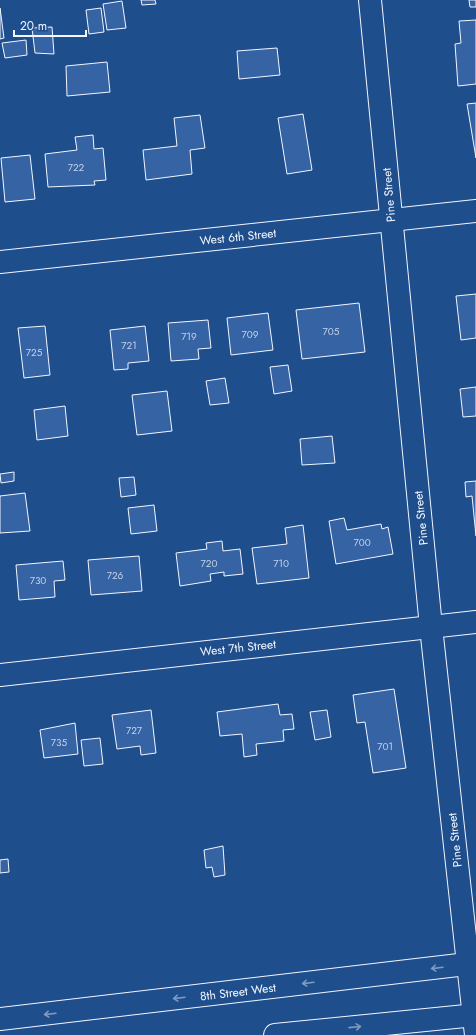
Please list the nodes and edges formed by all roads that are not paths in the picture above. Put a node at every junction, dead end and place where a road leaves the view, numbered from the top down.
1 (370, 0) edge
2 (476, 211) edge
3 (391, 220) junction
4 (0, 262) edge
5 (476, 622) edge
6 (431, 627) junction
7 (0, 675) edge
8 (472, 964) edge
9 (0, 1019) edge
10 (475, 1021) edge
11 (275, 1035) edge

1 - 3 main road, Pine Street
2 - 3 main road, West 6th Street
3 - 4 main road, West 6th Street
3 - 6 main road, Pine Street
5 - 6 main road, West 7th Street
6 - 7 main road, West 7th Street
6 - 8 main road, Pine Street
8 -> 9 main road, 8th Street West
8 - 10 main road, Pine Street
11 -> 10 main road

